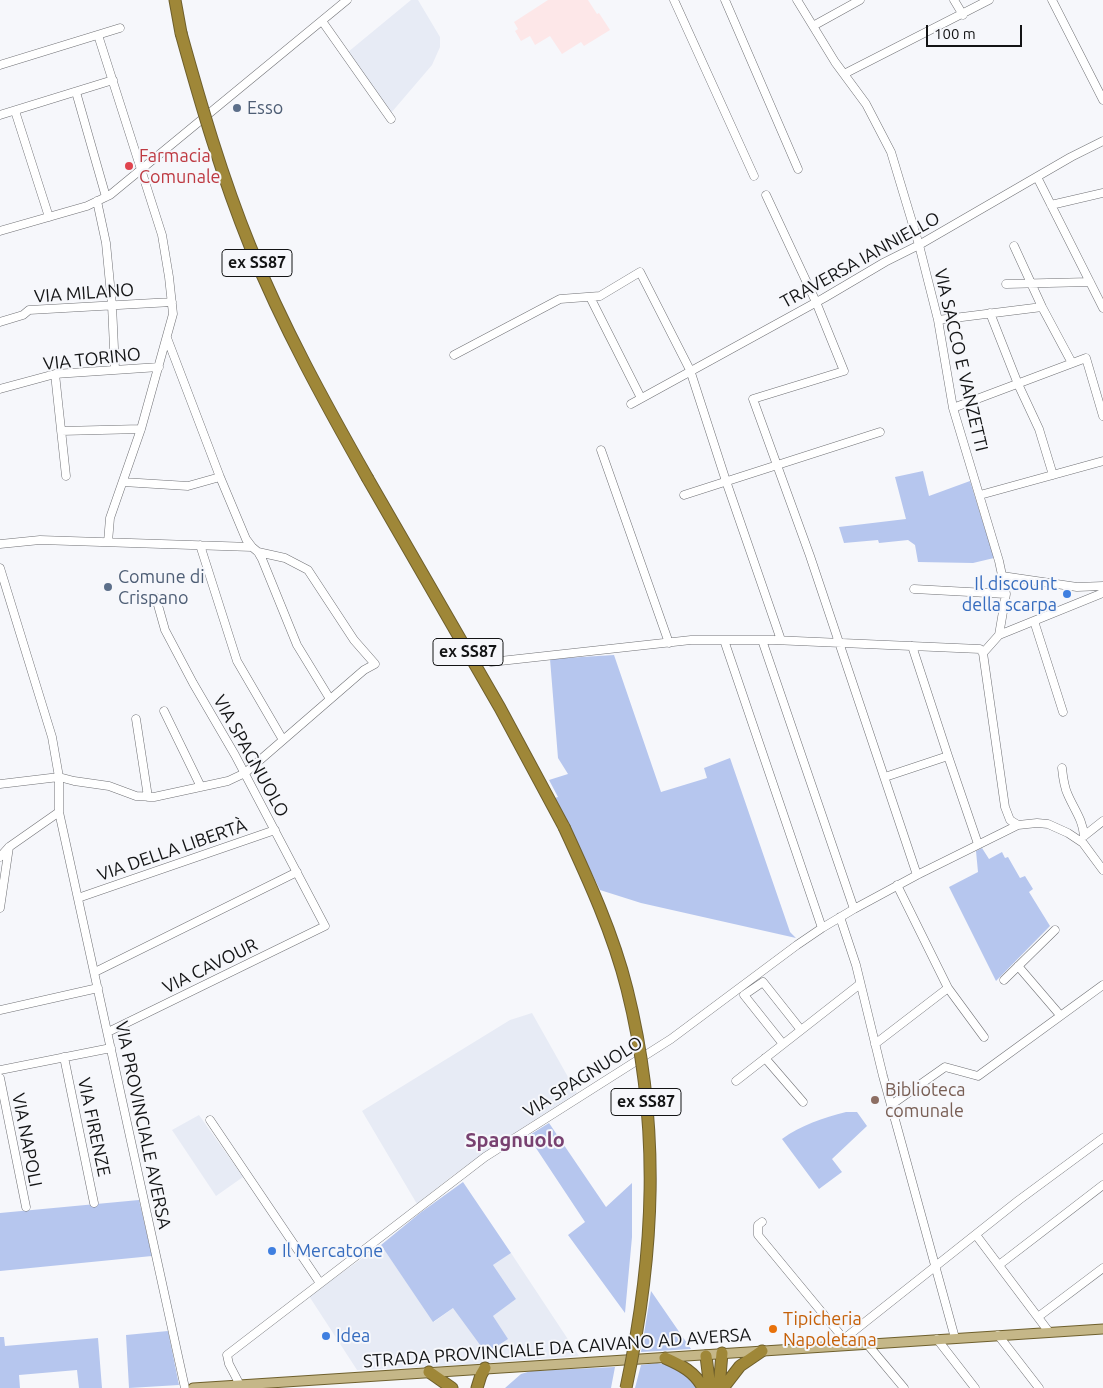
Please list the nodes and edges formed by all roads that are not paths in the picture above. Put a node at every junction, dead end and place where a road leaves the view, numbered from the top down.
1 (175, 0) edge
2 (347, 0) edge
3 (674, 0) edge
4 (726, 0) edge
5 (797, 0) edge
6 (860, 0) edge
7 (954, 0) edge
8 (989, 0) edge
9 (1052, 0) edge
10 (963, 14) junction
11 (322, 21) junction
12 (813, 26) junction
13 (120, 28) dead end
14 (98, 35) junction
15 (0, 66) edge
16 (844, 74) junction
17 (113, 80) junction
18 (76, 92) junction
19 (1103, 100) edge
20 (15, 111) junction
21 (0, 116) edge
22 (391, 119) dead end
23 (1103, 141) edge
24 (798, 169) dead end
25 (141, 170) junction
26 (754, 176) dead end
27 (1037, 177) junction
28 (1103, 193) edge
29 (766, 195) dead end
30 (106, 197) junction
31 (97, 201) junction
32 (1051, 205) junction
33 (49, 217) junction
34 (0, 231) edge
35 (919, 245) junction
36 (1014, 246) dead end
37 (1090, 282) junction
38 (1006, 284) dead end
39 (1031, 284) junction
40 (590, 297) junction
41 (172, 302) junction
42 (816, 302) junction
43 (112, 306) junction
44 (1042, 307) junction
45 (1103, 308) edge
46 (990, 313) junction
47 (938, 320) junction
48 (0, 322) edge
49 (167, 338) junction
50 (454, 355) dead end
51 (1072, 363) junction
52 (159, 367) junction
53 (115, 370) junction
54 (690, 370) junction
55 (55, 374) junction
56 (1018, 384) junction
57 (0, 388) edge
58 (641, 398) junction
59 (631, 404) dead end
60 (953, 408) junction
61 (1103, 416) edge
62 (141, 429) junction
63 (61, 431) junction
64 (880, 432) dead end
65 (601, 450) dead end
66 (1103, 462) edge
67 (777, 464) junction
68 (1054, 475) junction
69 (66, 476) dead end
70 (220, 477) junction
71 (726, 481) junction
72 (123, 482) junction
73 (684, 495) dead end
74 (980, 495) junction
75 (108, 542) junction
76 (0, 544) edge
77 (200, 545) junction
78 (255, 549) junction
79 (0, 568) edge
80 (1002, 576) junction
81 (1103, 586) edge
82 (1083, 587) junction
83 (914, 589) dead end
84 (1103, 593) edge
85 (1006, 594) junction
86 (156, 598) dead end
87 (1087, 600) junction
88 (1034, 621) junction
89 (999, 635) junction
90 (724, 640) junction
91 (762, 640) junction
92 (781, 640) junction
93 (669, 643) junction
94 (839, 643) junction
95 (912, 646) junction
96 (983, 653) junction
97 (491, 662) dead end
98 (330, 699) junction
99 (164, 712) dead end
100 (1063, 712) dead end
101 (136, 719) dead end
102 (284, 740) junction
103 (948, 756) junction
104 (1062, 768) dead end
105 (245, 773) junction
106 (59, 777) junction
107 (885, 777) junction
108 (0, 784) edge
109 (201, 787) junction
110 (148, 797) junction
111 (60, 812) junction
112 (1103, 820) edge
113 (1018, 825) junction
114 (275, 830) junction
115 (1082, 838) junction
116 (978, 844) junction
117 (9, 847) junction
118 (0, 857) edge
119 (1103, 870) edge
120 (298, 872) junction
121 (917, 875) junction
122 (897, 885) junction
123 (2, 886) edge
124 (78, 898) junction
125 (0, 908) edge
126 (854, 909) junction
127 (840, 917) junction
128 (326, 926) joint
129 (822, 928) junction
130 (1055, 930) dead end
131 (1018, 966) junction
132 (95, 972) junction
133 (1004, 980) dead end
134 (860, 984) junction
135 (1103, 985) edge
136 (98, 988) junction
137 (948, 988) junction
138 (0, 1010) edge
139 (1060, 1015) junction
140 (801, 1030) junction
141 (108, 1032) junction
142 (984, 1037) dead end
143 (783, 1044) junction
144 (874, 1044) junction
145 (111, 1048) junction
146 (64, 1057) junction
147 (764, 1058) junction
148 (0, 1070) edge
149 (0, 1078) edge
150 (736, 1081) dead end
151 (804, 1102) dead end
152 (891, 1105) junction
153 (210, 1120) dead end
154 (1103, 1138) edge
155 (1103, 1185) edge
156 (94, 1203) dead end
157 (26, 1207) dead end
158 (762, 1222) dead end
159 (976, 1235) junction
160 (999, 1265) junction
161 (936, 1266) junction
162 (1103, 1268) edge
163 (320, 1283) junction
164 (1038, 1317) junction
165 (1103, 1329) edge
166 (1049, 1332) junction
167 (998, 1335) junction
168 (955, 1338) junction
169 (937, 1339) junction
170 (844, 1340) junction
171 (868, 1345) junction
172 (835, 1346) junction
173 (762, 1351) junction
174 (722, 1354) junction
175 (706, 1356) junction
176 (665, 1358) junction
177 (485, 1368) junction
178 (429, 1372) junction
179 (234, 1387) edge
180 (185, 1388) edge
181 (193, 1388) edge
182 (452, 1388) edge
183 (477, 1388) edge
184 (626, 1388) edge
185 (704, 1388) edge
186 (710, 1388) edge
187 (719, 1388) edge
188 (723, 1388) edge
189 (904, 1388) edge
190 (975, 1388) edge
191 (1039, 1388) edge

1 - 184 highway, ex SS87, bridge
2 - 11 street
3 - 26 street
4 - 24 street
5 - 12 street, VIA SACCO E VANZETTI
6 - 12 street
7 - 10 street
8 - 10 street
9 - 19 street
10 - 16 street
11 - 22 street
11 - 25 street
12 - 16 street, VIA SACCO E VANZETTI
13 - 14 street
14 - 15 street
14 - 17 street
16 - 35 street, VIA SACCO E VANZETTI
17 - 18 street
17 - 25 street
18 - 20 street
18 - 30 street
20 - 21 street
20 - 33 street
23 - 27 street, TRAVERSA IANNIELLO
25 - 30 street
25 - 41 street
27 - 32 street
27 - 35 street, TRAVERSA IANNIELLO
28 - 32 street
29 - 42 street
30 - 31 street
31 - 33 street
31 - 43 street
32 - 37 street
33 - 34 street
35 - 42 street, TRAVERSA IANNIELLO
35 - 47 street, VIA SACCO E VANZETTI
36 - 39 street
37 - 39 street
37 - 45 street
38 - 39 street
39 - 44 street
40 - 50 street
40 - 54 street
40 - 58 street
41 - 43 street, VIA MILANO
41 - 49 street
42 - 54 street, TRAVERSA IANNIELLO
42 - 67 street
43 - 48 street, VIA MILANO
43 - 53 street
44 - 46 street
44 - 51 street
46 - 47 street
46 - 56 street
47 - 60 street, VIA SACCO E VANZETTI
49 - 52 street
49 - 70 street
51 - 56 street
51 - 61 street
52 - 53 street, VIA TORINO
52 - 62 street
53 - 55 street, VIA TORINO
54 - 58 street, TRAVERSA IANNIELLO
54 - 71 street
55 - 57 street, VIA TORINO
55 - 63 street
56 - 60 street
56 - 68 street
58 - 59 street, TRAVERSA IANNIELLO
60 - 74 street, VIA SACCO E VANZETTI
62 - 63 street
62 - 72 street
63 - 69 street
64 - 67 street
65 - 93 street
66 - 68 street
67 - 71 street
67 - 94 street
68 - 74 street
70 - 72 street
70 - 78 street
71 - 73 street
71 - 92 street
72 - 75 street
74 - 80 street, VIA SACCO E VANZETTI
75 - 76 street
75 - 77 street
77 - 78 street
77 - 102 street
78 - 98 street
78 - 98 street
79 - 106 street, VIA PROVINCIALE AVERSA
80 - 82 street
80 - 85 street, VIA SACCO E VANZETTI
81 - 82 street
82 - 87 street
83 - 85 street
84 - 87 street
85 - 89 street, VIA SACCO E VANZETTI
86 - 105 street, VIA SPAGNUOLO
87 - 88 street
88 - 89 street
88 - 100 street
89 - 96 street
90 - 91 street
90 - 93 street
90 - 129 street
91 - 92 street
91 - 126 street
92 - 94 street
93 - 97 street
94 - 95 street
94 - 107 street
95 - 96 street
95 - 103 street
96 - 113 street
98 - 102 street
99 - 109 street
101 - 110 street
102 - 105 street
103 - 107 street
103 - 116 street
104 - 115 street
105 - 109 street
105 - 114 street, VIA SPAGNUOLO
106 - 108 street
106 - 110 street
106 - 111 street, VIA PROVINCIALE AVERSA
107 - 121 street
109 - 110 street
111 - 117 street
111 - 124 street, VIA PROVINCIALE AVERSA
112 - 115 street
113 - 115 street
113 - 116 street, VIA SPAGNUOLO
114 - 120 street, VIA SPAGNUOLO
114 - 124 street, VIA DELLA LIBERTÀ
115 - 119 street
116 - 121 street, VIA SPAGNUOLO
117 - 118 street
117 - 123 street
120 - 128 street, VIA SPAGNUOLO
120 - 132 street
121 - 122 street, VIA SPAGNUOLO
122 - 126 street, VIA SPAGNUOLO
122 - 137 street
123 - 125 street
124 - 132 street, VIA PROVINCIALE AVERSA
126 - 127 street, VIA SPAGNUOLO
127 - 129 street, VIA SPAGNUOLO
127 - 134 street
128 - 141 street, VIA CAVOUR
129 - 163 street, VIA SPAGNUOLO
130 - 131 street
131 - 133 street
131 - 139 street
132 - 136 street, VIA PROVINCIALE AVERSA
134 - 140 street
134 - 144 street
135 - 139 street
136 - 138 street
136 - 141 street, VIA PROVINCIALE AVERSA
137 - 142 street
137 - 144 street
139 - 152 street
140 - 143 street
140 - 143 street
141 - 145 street, VIA PROVINCIALE AVERSA
143 - 147 street
144 - 152 street
145 - 146 street
145 - 180 street, VIA PROVINCIALE AVERSA
146 - 148 street
146 - 156 street, VIA FIRENZE
147 - 150 street
147 - 151 street
149 - 157 street, VIA NAPOLI
152 - 161 street
153 - 163 street
154 - 159 street
155 - 160 street
158 - 170 street
159 - 160 street
159 - 161 street
160 - 164 street
161 - 168 street
161 - 170 street
162 - 164 street
163 - 179 street, VIA SPAGNUOLO
164 - 166 street
165 - 166 main road, STRADA PROVINCIALE DA CAIVANO AD AVERSA
166 - 167 main road, STRADA PROVINCIALE DA CAIVANO AD AVERSA
167 - 168 main road, STRADA PROVINCIALE DA CAIVANO AD AVERSA
167 - 191 street
168 - 169 main road, STRADA PROVINCIALE DA CAIVANO AD AVERSA
169 - 171 main road, STRADA PROVINCIALE DA CAIVANO AD AVERSA
169 - 190 street
170 - 172 street
171 - 172 main road, STRADA PROVINCIALE DA CAIVANO AD AVERSA
171 - 189 street
172 - 173 main road, STRADA PROVINCIALE DA CAIVANO AD AVERSA
173 - 174 main road, STRADA PROVINCIALE DA CAIVANO AD AVERSA
173 - 188 highway
174 - 175 main road, STRADA PROVINCIALE DA CAIVANO AD AVERSA
174 - 187 highway
175 - 176 main road, STRADA PROVINCIALE DA CAIVANO AD AVERSA
175 - 186 highway
176 - 177 main road, STRADA PROVINCIALE DA CAIVANO AD AVERSA
176 - 185 highway
177 - 178 main road, STRADA PROVINCIALE DA CAIVANO AD AVERSA
177 - 183 highway
178 - 179 main road, STRADA PROVINCIALE DA CAIVANO AD AVERSA
178 - 182 highway
179 - 181 main road, STRADA PROVINCIALE DA CAIVANO AD AVERSA

